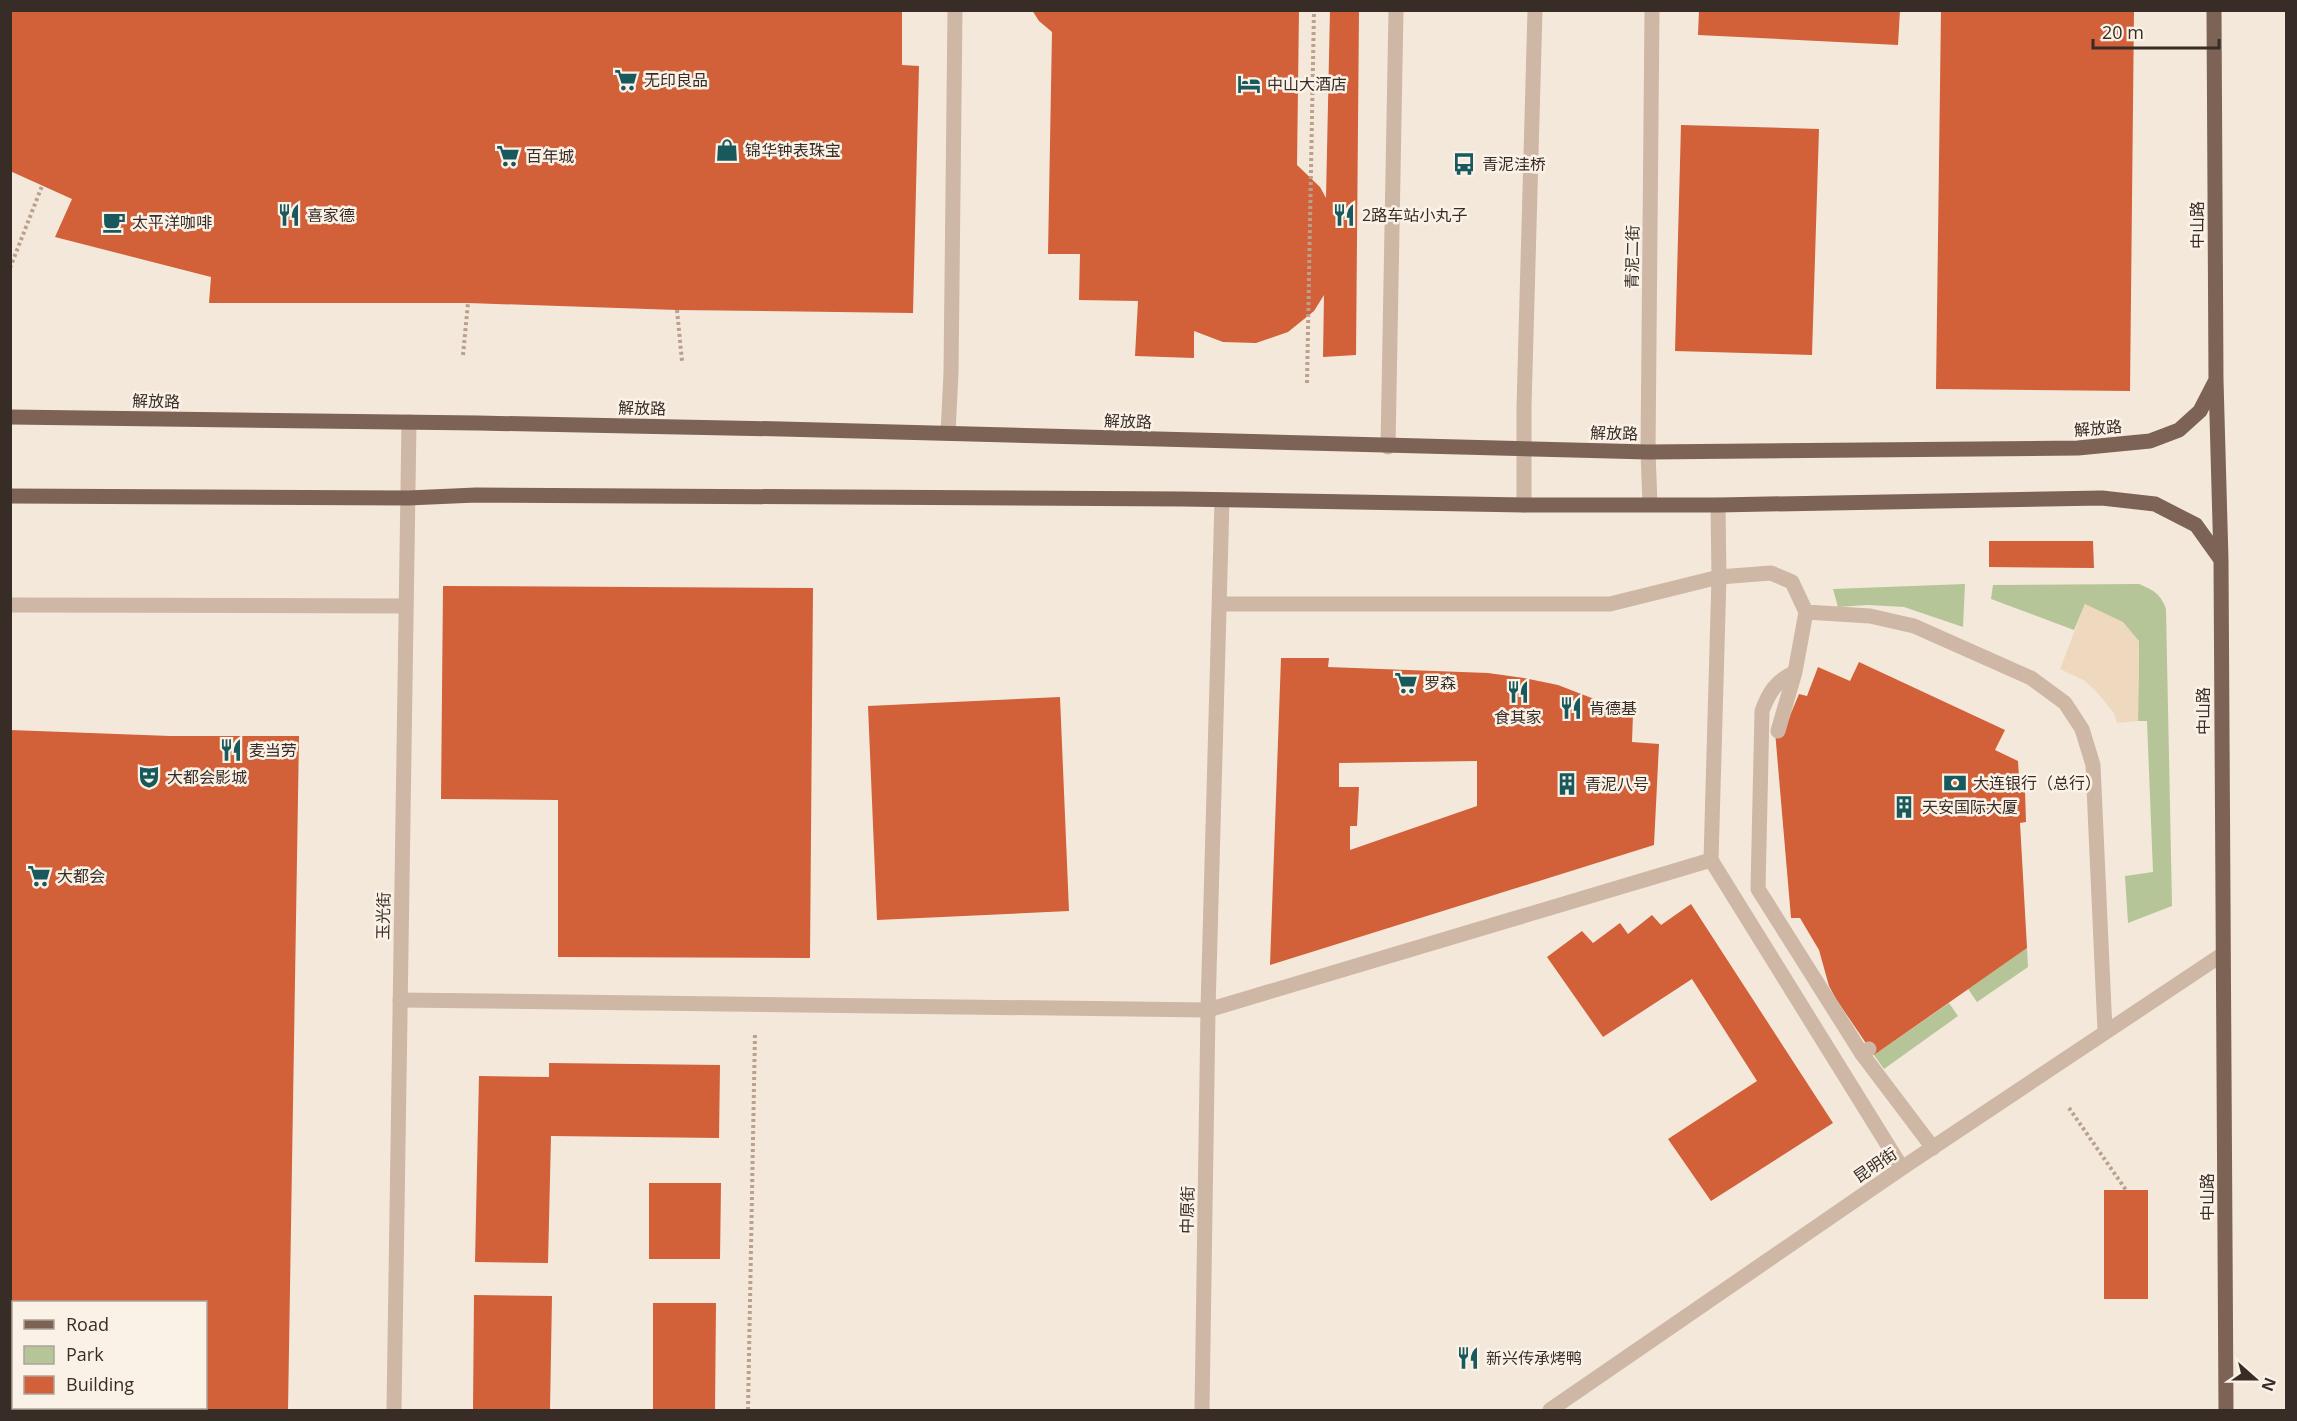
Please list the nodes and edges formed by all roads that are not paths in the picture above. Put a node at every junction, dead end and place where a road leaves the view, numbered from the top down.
1 (956, 10) edge
2 (1396, 10) edge
3 (1534, 10) edge
4 (1652, 10) edge
5 (2214, 10) edge
6 (2216, 380) junction
7 (10, 417) edge
8 (408, 422) junction
9 (948, 434) junction
10 (1388, 447) junction
11 (1524, 450) junction
12 (1648, 452) junction
13 (10, 496) edge
14 (408, 498) junction
15 (1222, 500) junction
16 (1650, 504) junction
17 (1524, 505) junction
18 (1718, 505) junction
19 (2221, 560) junction
20 (1719, 577) junction
21 (1220, 604) junction
22 (10, 605) edge
23 (406, 606) junction
24 (1806, 612) junction
25 (1795, 672) junction
26 (1779, 731) dead end
27 (1711, 860) junction
28 (2223, 954) junction
29 (400, 1000) junction
30 (1208, 1010) junction
31 (2105, 1031) junction
32 (1933, 1148) junction
33 (1902, 1168) junction
34 (394, 1410) edge
35 (1202, 1410) edge
36 (1550, 1410) edge
37 (2226, 1410) edge

1 - 9 street
2 - 10 street
3 - 11 street
4 - 12 street, 青泥二街
5 - 6 main road, 中山路
6 - 12 main road, 解放路
6 - 19 main road, 中山路
7 - 8 main road, 解放路
8 - 9 main road, 解放路
8 - 14 street, 玉光街
9 - 10 main road, 解放路
10 - 11 main road, 解放路
11 - 12 main road, 解放路
11 - 17 street
12 - 16 street, 青泥二街
13 - 14 main road
14 - 15 main road
14 - 23 street, 玉光街
15 - 17 main road
15 - 21 street, 中原街
16 - 17 main road
16 - 18 main road
18 - 19 main road
18 - 20 street
19 - 28 main road, 中山路
20 - 21 street
20 - 24 street
20 - 27 street
21 - 30 street, 中原街
22 - 23 street
23 - 29 street, 玉光街
24 - 25 street
24 - 31 street
25 - 26 street
25 - 32 street
27 - 30 street
27 - 33 street
28 - 31 street, 昆明街
28 - 37 main road, 中山路
29 - 30 street
29 - 34 street, 玉光街
30 - 35 street, 中原街
31 - 32 street, 昆明街
32 - 33 street, 昆明街
33 - 36 street, 昆明街

